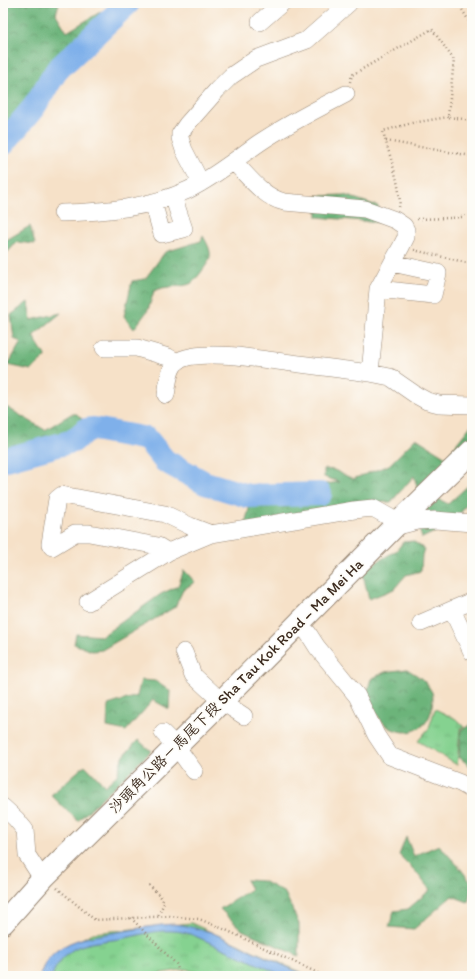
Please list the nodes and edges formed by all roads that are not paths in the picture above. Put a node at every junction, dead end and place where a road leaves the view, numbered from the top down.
1 (282, 3) edge
2 (349, 3) edge
3 (260, 22) dead end
4 (346, 94) road end
5 (234, 162) junction
6 (201, 183) junction
7 (173, 196) junction
8 (153, 202) junction
9 (62, 213) dead end
10 (392, 263) junction
11 (378, 289) junction
12 (104, 348) dead end
13 (177, 362) junction
14 (370, 373) junction
15 (166, 395) dead end
16 (472, 405) edge
17 (472, 451) edge
18 (472, 523) edge
19 (396, 525) junction
20 (211, 534) junction
21 (168, 552) junction
22 (472, 601) edge
23 (88, 602) dead end
24 (452, 610) junction
25 (421, 623) dead end
26 (298, 624) junction
27 (184, 652) dead end
28 (472, 652) edge
29 (221, 701) junction
30 (244, 716) dead end
31 (170, 740) junction
32 (194, 771) dead end
33 (472, 790) edge
34 (3, 807) edge
35 (49, 881) junction
36 (3, 923) edge

1 - 3 street
2 - 6 street
4 - 5 street
5 - 6 street
5 - 10 street
6 - 7 street
7 - 8 street
7 - 8 street
8 - 9 street
10 - 11 street
10 - 11 street
11 - 14 street
12 - 13 street
13 - 14 street
13 - 15 street
14 - 16 street
17 - 19 main road, 沙頭角公路－馬尾下段 Sha Tau Kok Road – Ma Mei Ha
18 - 19 street
19 - 20 street
19 - 26 main road, 沙頭角公路－馬尾下段 Sha Tau Kok Road – Ma Mei Ha
20 - 21 street
20 - 21 street
21 - 23 street
22 - 24 street
24 - 25 street
24 - 28 street
26 - 29 main road, 沙頭角公路－馬尾下段 Sha Tau Kok Road – Ma Mei Ha
26 - 33 street
27 - 29 street
29 - 30 street
29 - 31 main road, 沙頭角公路－馬尾下段 Sha Tau Kok Road – Ma Mei Ha
31 - 32 street
31 - 35 main road, 沙頭角公路－馬尾下段 Sha Tau Kok Road – Ma Mei Ha
34 - 35 street
35 - 36 main road, 沙頭角公路－馬尾下段 Sha Tau Kok Road – Ma Mei Ha

